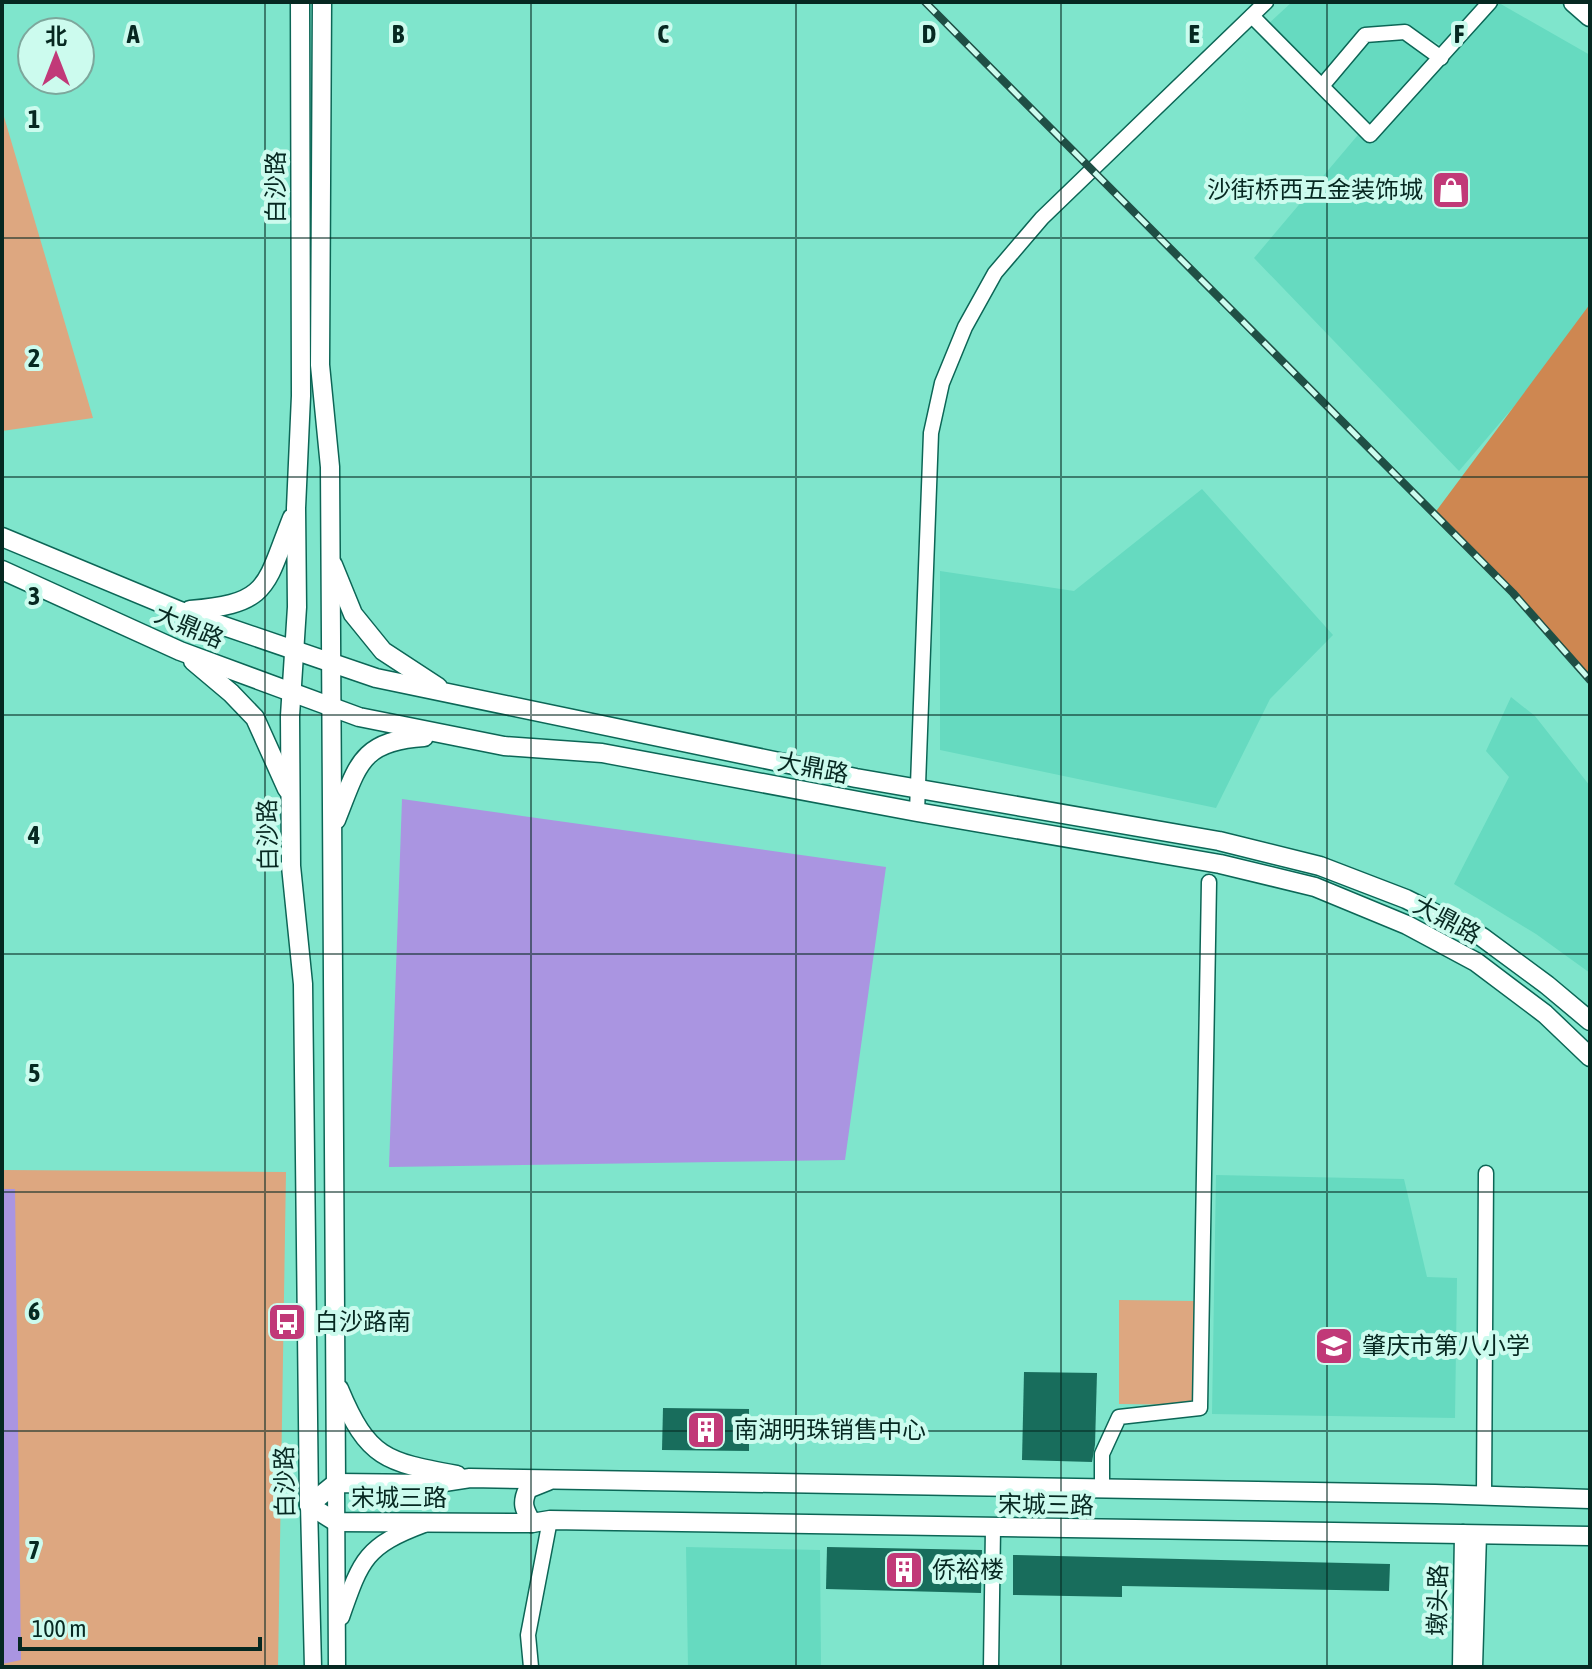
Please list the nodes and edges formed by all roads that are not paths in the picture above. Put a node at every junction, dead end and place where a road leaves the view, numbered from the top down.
1 (300, 2) edge
2 (322, 2) edge
3 (1266, 2) edge
4 (1490, 2) edge
5 (1574, 2) edge
6 (1252, 16) junction
7 (1590, 16) edge
8 (1441, 58) junction
9 (1322, 86) junction
10 (296, 508) junction
11 (2, 537) edge
12 (329, 555) junction
13 (2, 570) edge
14 (180, 611) junction
15 (180, 651) junction
16 (294, 651) junction
17 (330, 663) junction
18 (291, 693) junction
19 (447, 693) junction
20 (329, 708) junction
21 (445, 735) junction
22 (917, 790) junction
23 (291, 799) junction
24 (917, 812) junction
25 (333, 826) junction
26 (1209, 882) dead end
27 (1590, 1021) edge
28 (1590, 1057) edge
29 (1486, 1173) dead end
30 (335, 1379) junction
31 (470, 1478) junction
32 (550, 1480) junction
33 (336, 1483) junction
34 (1102, 1489) junction
35 (1484, 1495) junction
36 (1590, 1499) edge
37 (309, 1505) junction
38 (336, 1522) junction
39 (428, 1522) junction
40 (541, 1522) junction
41 (993, 1528) junction
42 (1470, 1534) junction
43 (1590, 1536) edge
44 (337, 1626) junction
45 (313, 1667) edge
46 (337, 1667) edge
47 (531, 1667) edge
48 (991, 1667) edge
49 (1461, 1667) edge
50 (1474, 1667) edge

1 - 10 main road, 白沙路
2 - 12 main road, 白沙路
3 - 6 street
4 - 8 street
5 - 7 main road
6 - 9 street
6 - 22 street
8 - 9 street
8 - 9 street
10 - 14 main road
10 - 16 main road, 白沙路
11 - 14 main road, 大鼎路
12 - 17 main road, 白沙路
12 - 19 main road
13 - 15 main road, 大鼎路
14 - 16 main road, 大鼎路
15 - 18 main road, 大鼎路
15 - 23 main road
16 - 17 main road, 大鼎路
16 - 18 main road, 白沙路
17 - 19 main road, 大鼎路
17 - 20 main road, 白沙路
18 - 20 main road, 大鼎路
18 - 23 main road, 白沙路
19 - 22 main road, 大鼎路
20 - 21 main road, 大鼎路
20 - 25 main road, 白沙路
21 - 24 main road, 大鼎路
21 - 25 main road
22 - 24 street
22 - 27 main road, 大鼎路
23 - 37 main road, 白沙路
24 - 28 main road, 大鼎路
25 - 30 main road, 白沙路
26 - 34 street
29 - 35 street
30 - 31 main road
30 - 33 main road, 白沙路
31 - 32 main road, 宋城三路
31 - 33 main road, 宋城三路
32 - 34 main road, 宋城三路
32 - 40 main road
33 - 37 main road, 宋城三路
33 - 38 street, 白沙路
34 - 35 main road, 宋城三路
35 - 36 main road, 宋城三路
37 - 38 main road, 宋城三路
37 - 45 street, 白沙路
38 - 39 main road, 宋城三路
38 - 44 street, 白沙路
39 - 40 main road, 宋城三路
39 - 44 street
40 - 41 main road, 宋城三路
40 - 47 street
41 - 42 main road, 宋城三路
41 - 48 street
42 - 43 main road, 宋城三路
42 - 49 street, 墩头路
42 - 50 street
44 - 46 street, 白沙路

